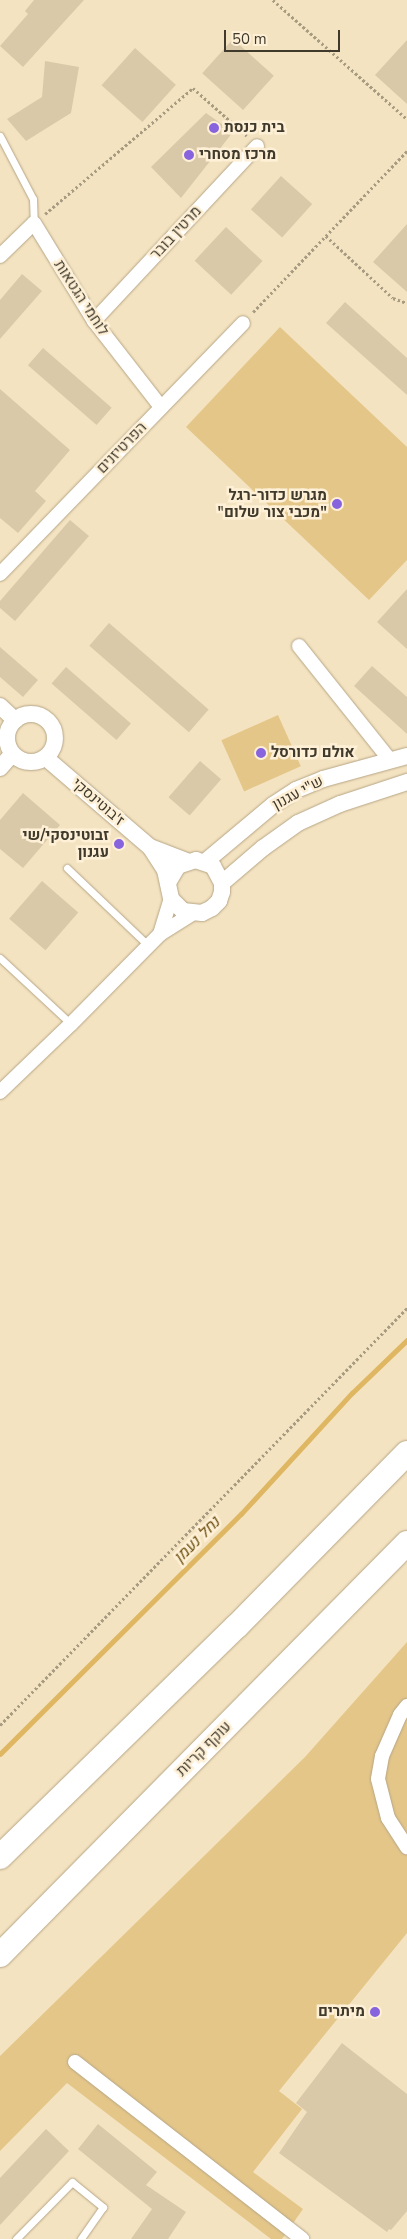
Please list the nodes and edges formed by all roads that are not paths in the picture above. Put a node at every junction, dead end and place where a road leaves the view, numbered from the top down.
1 (0, 136) edge
2 (258, 146) road end
3 (34, 223) junction
4 (0, 256) edge
5 (94, 321) junction
6 (243, 322) road end
7 (162, 407) junction
8 (0, 574) edge
9 (299, 646) dead end
10 (0, 706) edge
11 (14, 720) junction
12 (12, 754) junction
13 (407, 756) edge
14 (46, 758) junction
15 (390, 760) junction
16 (0, 768) edge
17 (407, 782) edge
18 (150, 847) junction
19 (186, 861) junction
20 (205, 862) junction
21 (67, 868) dead end
22 (169, 881) junction
23 (222, 883) junction
24 (171, 899) junction
25 (192, 914) junction
26 (160, 934) junction
27 (149, 946) junction
28 (0, 958) edge
29 (71, 1024) junction
30 (0, 1092) edge
31 (407, 1453) edge
32 (407, 1543) edge
33 (407, 1706) edge
34 (407, 1847) edge
35 (0, 1858) edge
36 (0, 1955) edge
37 (76, 2062) dead end
38 (16, 2239) edge
39 (81, 2239) edge
40 (302, 2239) edge

1 - 3 lane
2 - 5 street, מרטין בובר
3 - 4 street
3 - 5 street, לוחמי הגטאות
5 - 7 street, לוחמי הגטאות
6 - 7 street, הפרטיזנים
7 - 8 street, הפרטיזנים
9 - 15 street
10 - 11 street
11 - 12 street
11 - 14 street
12 - 14 street
12 - 16 street
13 - 15 street, ש"י עגנון
14 - 18 street, ז'בוטינסקי
15 - 20 street, ש"י עגנון
17 - 23 street, ש"י עגנון
18 - 19 street, ז'בוטינסקי
18 - 22 street, ז'בוטינסקי
19 - 20 street
19 - 22 street
20 - 23 street
21 - 27 lane
22 - 24 street
23 - 25 street
24 - 25 street
24 - 26 street
25 - 26 street
26 - 27 street
27 - 29 street
28 - 29 lane
29 - 30 street
31 - 35 highway
32 - 36 highway, עוקף קריות
33 - 34 street
37 - 40 street
38 - 39 lane

